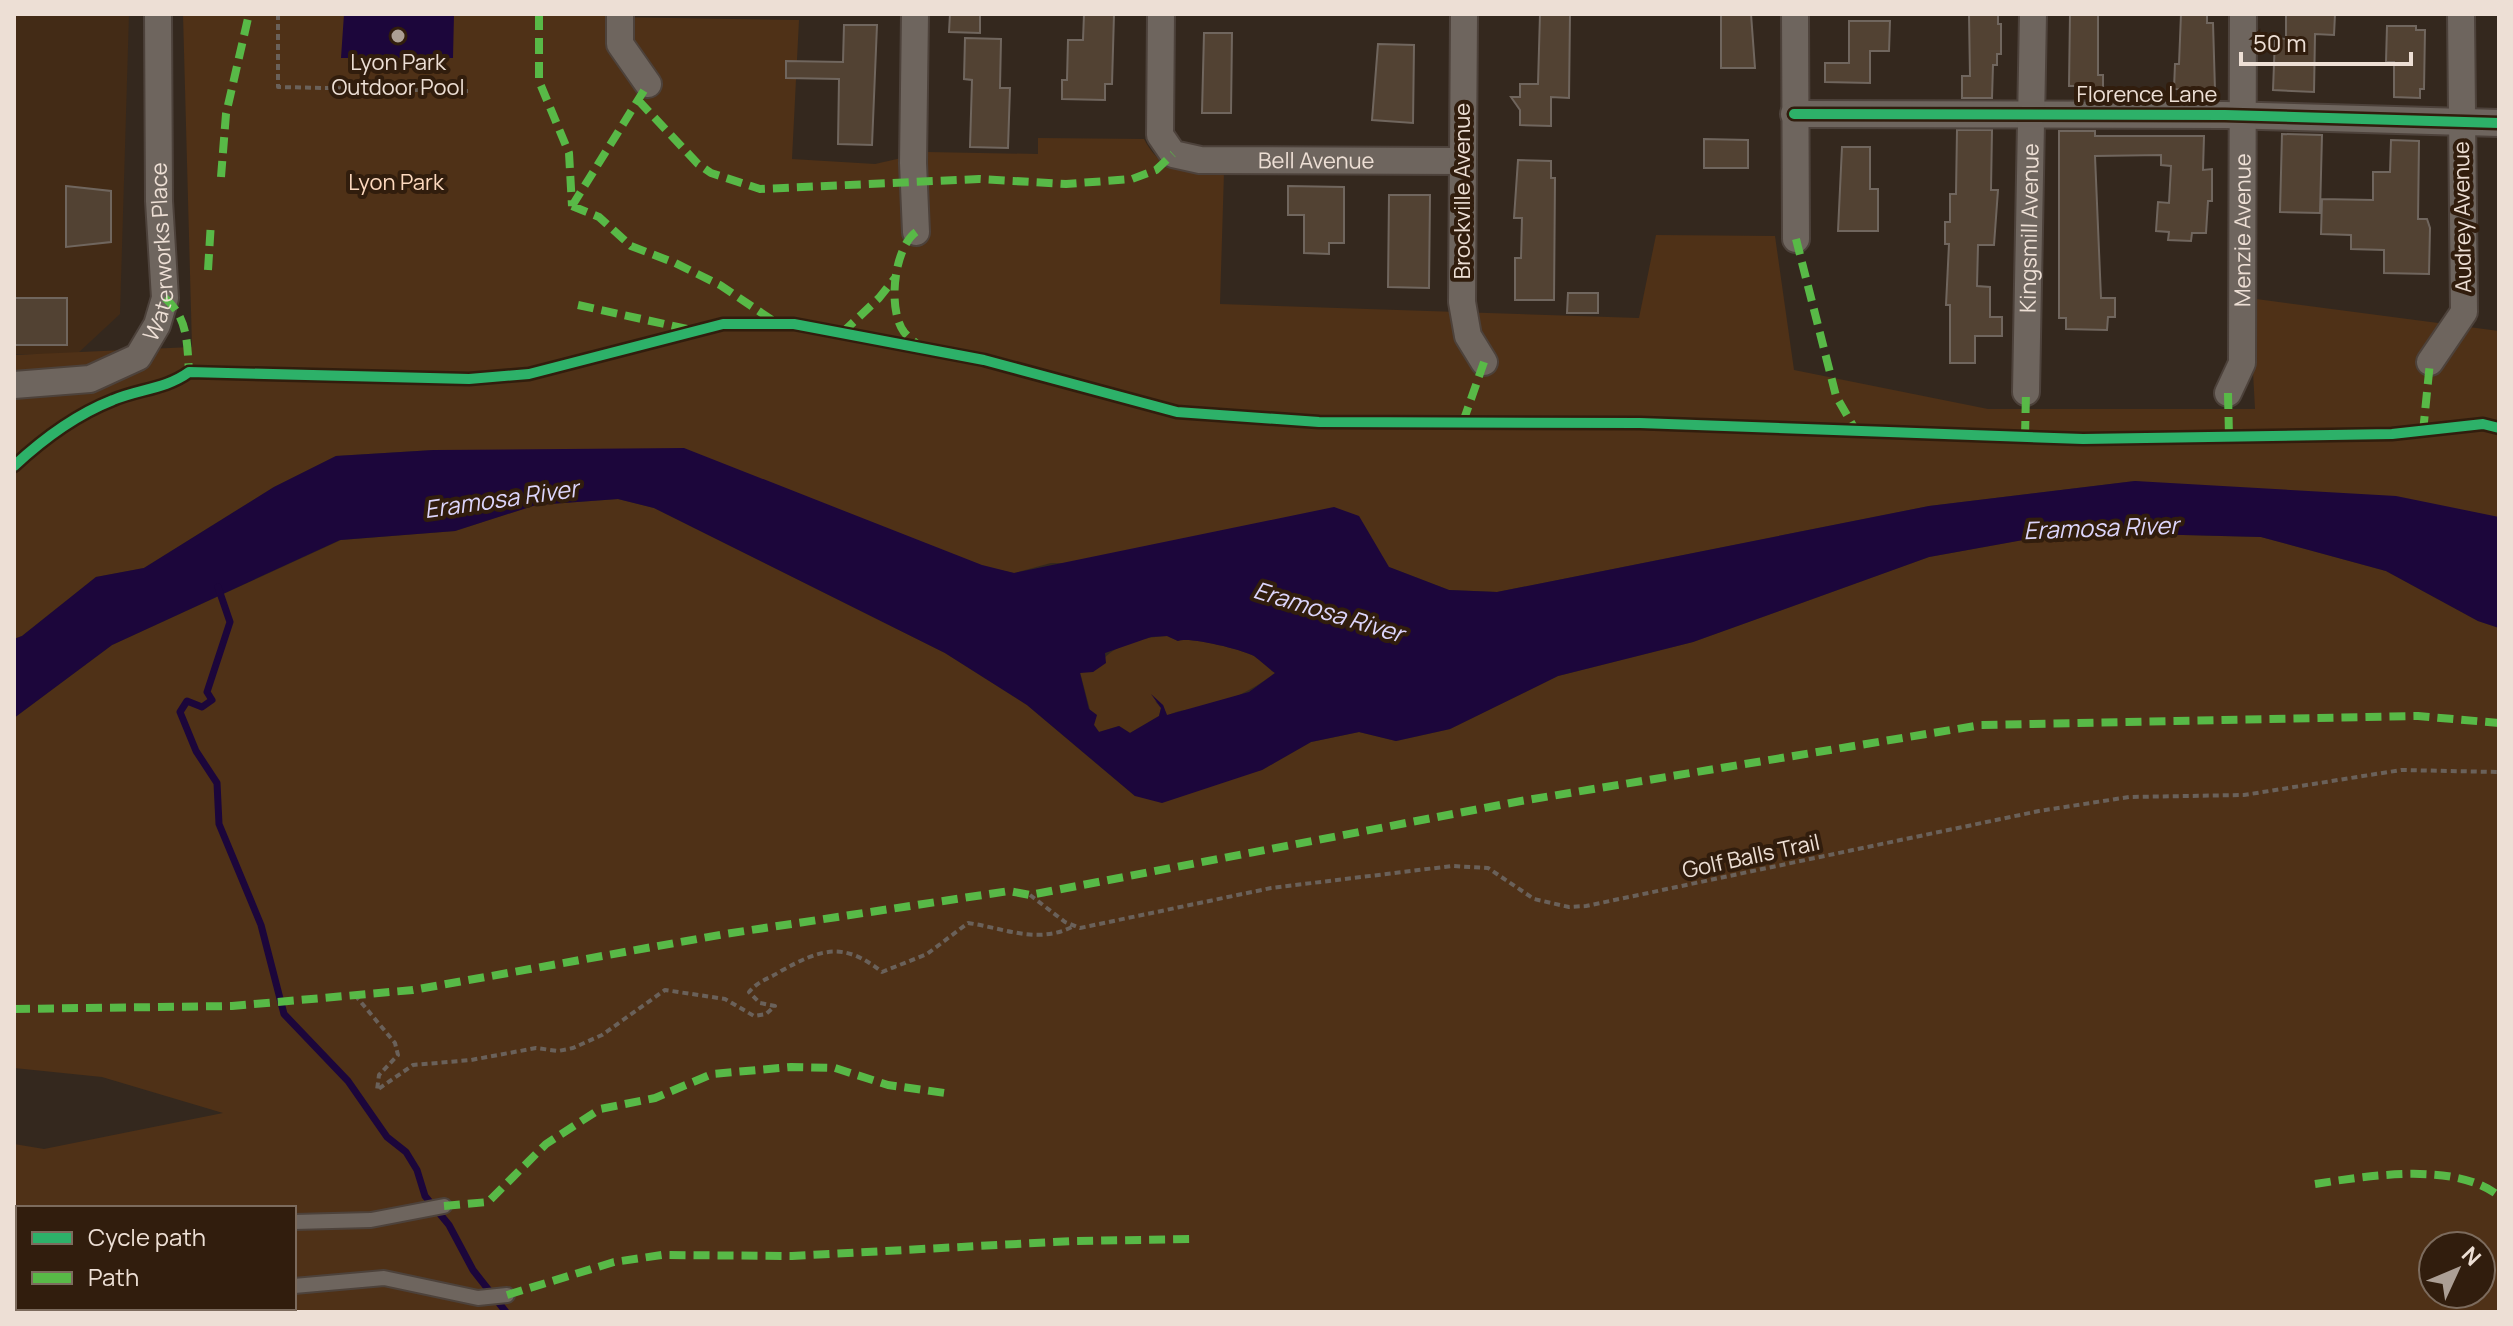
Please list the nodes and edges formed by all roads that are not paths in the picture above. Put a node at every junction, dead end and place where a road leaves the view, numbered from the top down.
1 (158, 14) edge
2 (620, 14) edge
3 (915, 14) edge
4 (1161, 14) edge
5 (1464, 14) edge
6 (1795, 14) edge
7 (2033, 14) edge
8 (2243, 14) edge
9 (2461, 14) edge
10 (648, 84) dead end
11 (1794, 114) junction
12 (2032, 114) junction
13 (2241, 115) junction
14 (2460, 123) junction
15 (2499, 123) edge
16 (1461, 161) junction
17 (916, 232) dead end
18 (1796, 239) dead end
19 (1484, 362) dead end
20 (2430, 362) dead end
21 (14, 385) edge
22 (2026, 392) dead end
23 (2228, 393) dead end
24 (444, 1206) dead end
25 (296, 1222) edge
26 (296, 1286) edge
27 (507, 1295) dead end

1 - 21 street, Waterworks Place
2 - 10 street
3 - 17 street
4 - 16 street, Bell Avenue
5 - 16 street, Brockville Avenue
6 - 11 street
7 - 12 street, Kingsmill Avenue
8 - 13 street, Menzie Avenue
9 - 14 street, Audrey Avenue
11 - 12 street, Florence Lane
11 - 18 street
12 - 13 street, Florence Lane
12 - 22 street, Kingsmill Avenue
13 - 14 street, Florence Lane
13 - 23 street, Menzie Avenue
14 - 15 street, Florence Lane
14 - 20 street, Audrey Avenue
16 - 19 street, Brockville Avenue
24 - 25 lane
26 - 27 lane

